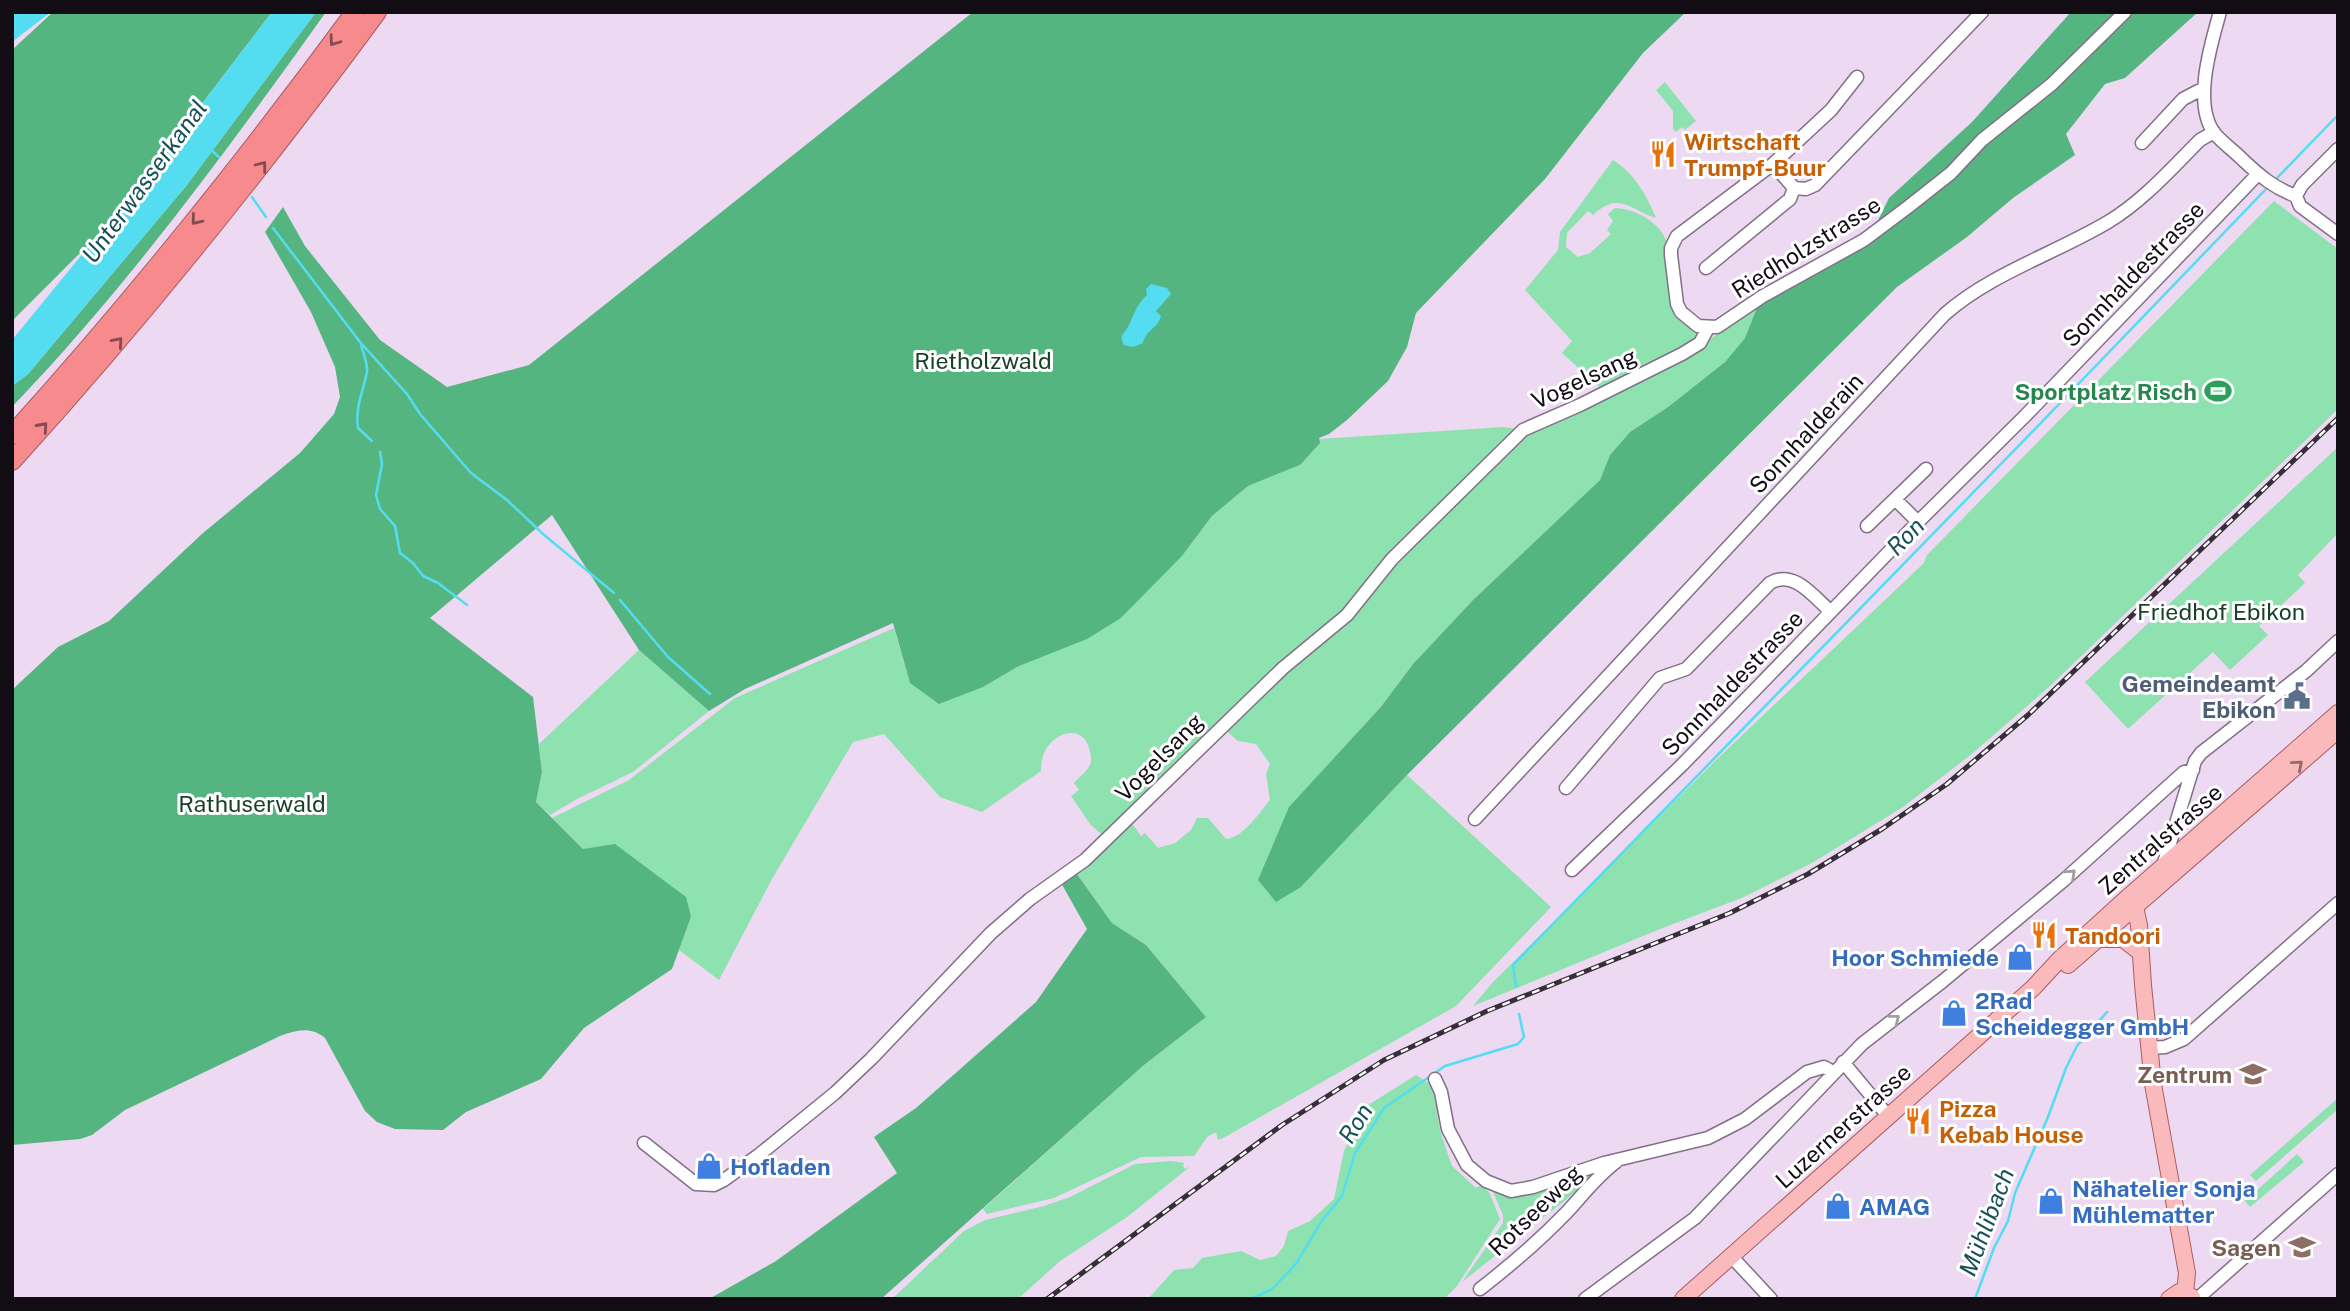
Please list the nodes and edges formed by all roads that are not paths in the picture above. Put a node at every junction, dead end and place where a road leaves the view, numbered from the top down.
1 (355, 12) edge
2 (377, 12) edge
3 (1982, 12) edge
4 (2125, 12) edge
5 (2220, 12) edge
6 (1857, 77) dead end
7 (2204, 88) junction
8 (2214, 132) junction
9 (2142, 143) dead end
10 (2338, 149) edge
11 (1773, 164) junction
12 (2260, 176) junction
13 (1794, 188) junction
14 (2296, 196) junction
15 (2338, 234) edge
16 (1706, 268) dead end
17 (1708, 328) junction
18 (12, 435) edge
19 (12, 461) edge
20 (1926, 469) dead end
21 (1895, 499) junction
22 (1919, 522) junction
23 (1867, 526) dead end
24 (1830, 611) junction
25 (2338, 641) edge
26 (2338, 713) edge
27 (2338, 730) edge
28 (2193, 770) junction
29 (1566, 788) dead end
30 (1475, 819) dead end
31 (2163, 866) junction
32 (1572, 870) dead end
33 (2338, 902) edge
34 (2131, 903) junction
35 (2101, 939) junction
36 (2141, 953) junction
37 (2033, 989) junction
38 (2149, 1048) junction
39 (1843, 1062) junction
40 (1833, 1072) junction
41 (1435, 1079) dead end
42 (1888, 1116) junction
43 (644, 1143) dead end
44 (1619, 1160) junction
45 (2338, 1174) edge
46 (1732, 1256) junction
47 (1480, 1289) dead end
48 (2192, 1297) edge
49 (1585, 1299) edge
50 (1683, 1299) edge
51 (1770, 1299) edge
52 (2169, 1299) edge

1 -> 18 highway
19 -> 2 highway
3 - 13 street
4 - 17 street, Riedholzstrasse
5 - 7 street
6 - 11 street
7 - 8 street
7 - 9 street
8 - 12 street
8 - 30 street, Sonnhalderain
10 - 14 street
11 - 13 street
11 - 17 street
12 - 14 street
12 - 22 street, Sonnhaldestrasse
13 - 16 street
14 - 15 street
17 - 43 street, Vogelsang
20 - 21 street
21 - 22 street
21 - 23 street
22 - 24 street, Sonnhaldestrasse
24 - 29 street
24 - 32 street, Sonnhaldestrasse
25 - 28 street
26 - 31 main road, Zentralstrasse
34 -> 27 main road, Zentralstrasse
28 - 31 street
39 -> 28 street
31 - 34 main road, Zentralstrasse
33 - 38 street
34 - 35 main road, Zentralstrasse
34 - 36 main road
34 - 37 main road, Zentralstrasse
35 - 36 main road
35 - 37 main road, Zentralstrasse
36 - 38 main road
37 - 42 main road, Luzernerstrasse
38 - 48 main road
39 - 40 street
39 - 42 street
40 - 44 street, Rotseeweg
40 - 49 street
41 - 44 street, Rotseeweg
42 - 46 main road, Luzernerstrasse
44 - 47 street, Rotseeweg
45 - 48 street
46 - 50 main road, Luzernerstrasse
46 - 51 street
48 - 52 main road

